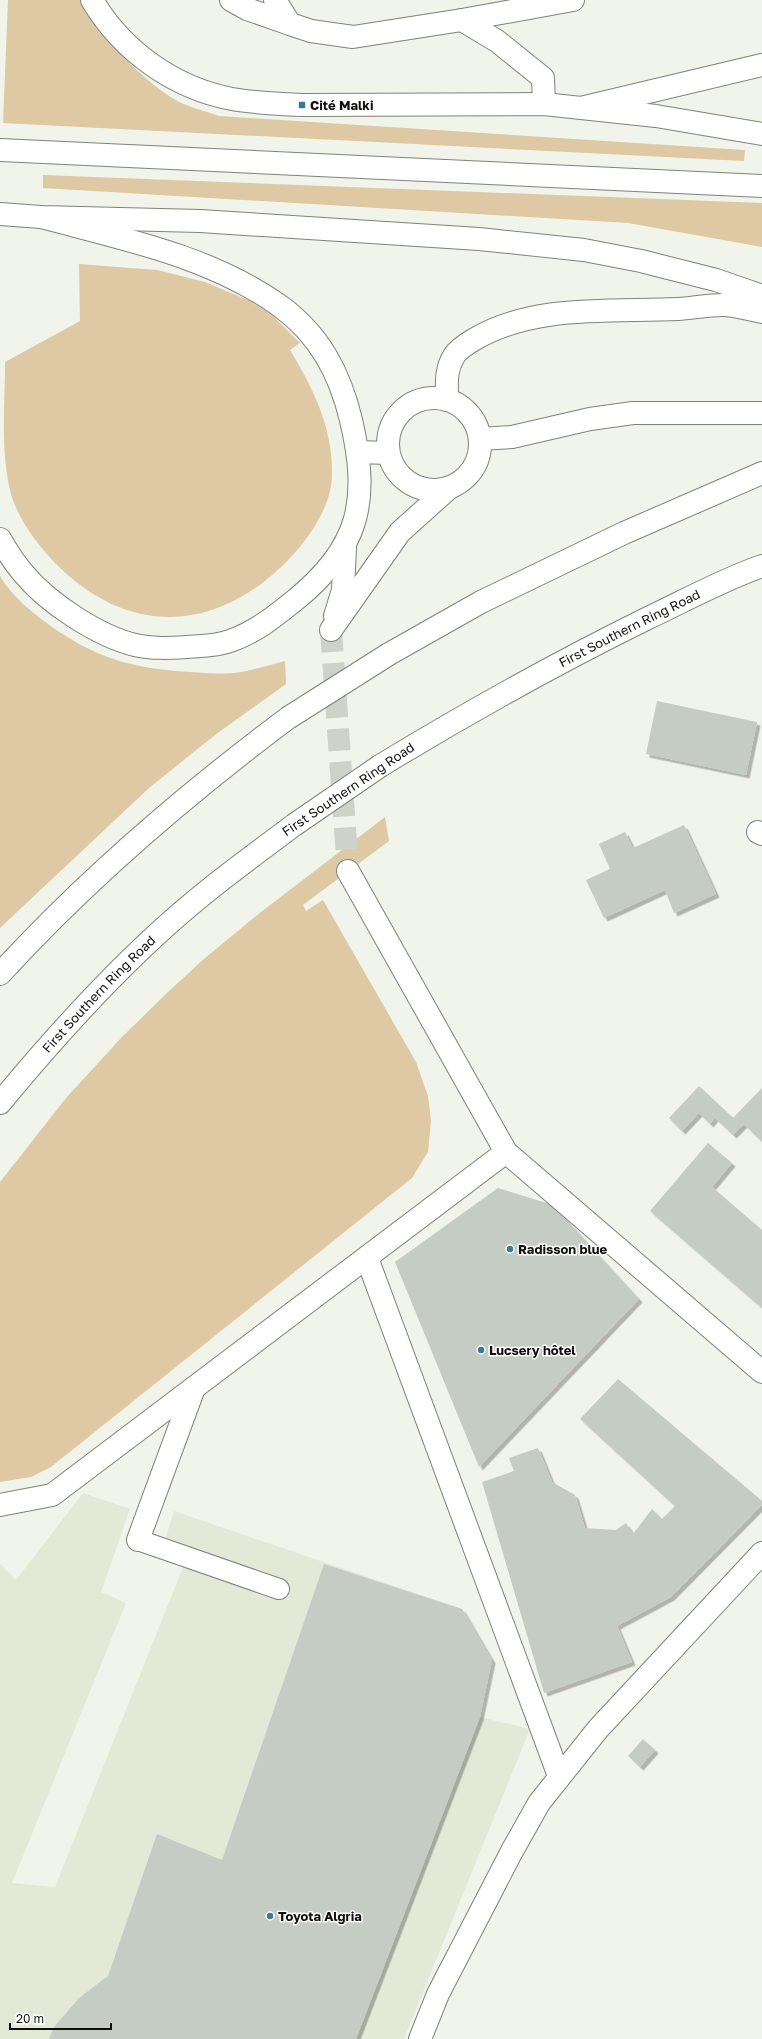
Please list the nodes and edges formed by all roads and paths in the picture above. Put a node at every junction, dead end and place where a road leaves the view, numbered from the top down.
1 (92, 0) edge
2 (230, 0) edge
3 (275, 0) edge
4 (572, 0) edge
5 (462, 20) junction
6 (290, 24) junction
7 (762, 65) edge
8 (544, 104) junction
9 (585, 107) junction
10 (762, 134) edge
11 (0, 150) edge
12 (762, 186) edge
13 (0, 214) edge
14 (41, 217) junction
15 (762, 296) edge
16 (762, 312) edge
17 (447, 400) junction
18 (762, 412) edge
19 (480, 439) junction
20 (358, 452) junction
21 (388, 453) junction
22 (762, 473) edge
23 (449, 488) junction
24 (0, 539) edge
25 (344, 548) junction
26 (762, 566) edge
27 (348, 871) tunnel mouth
28 (0, 974) edge
29 (0, 1104) edge
30 (506, 1152) junction
31 (367, 1258) junction
32 (762, 1372) edge
33 (194, 1388) junction
34 (0, 1505) edge
35 (138, 1540) joint
36 (762, 1553) edge
37 (279, 1589) dead end
38 (559, 1776) junction
39 (420, 2039) edge

1 - 8 main road
2 - 6 main road
3 - 6 main road
4 - 5 main road
5 - 6 main road
5 - 8 main road
7 - 9 main road
8 - 9 main road
9 - 10 main road
11 - 12 main road
13 - 14 main road
14 - 15 main road
14 - 20 main road
16 - 17 main road
17 - 19 main road
17 - 21 main road
18 - 19 main road
19 - 23 main road
20 - 21 main road
20 - 25 main road
21 - 23 main road
22 - 28 main road, bridge
23 - 25 main road
24 - 25 main road
26 - 29 main road, First Southern Ring Road, bridge
27 - 30 main road
30 - 31 main road
30 - 32 main road
31 - 33 main road
31 - 38 main road
33 - 34 main road
33 - 35 main road
35 - 37 lane
36 - 38 main road
38 - 39 main road

